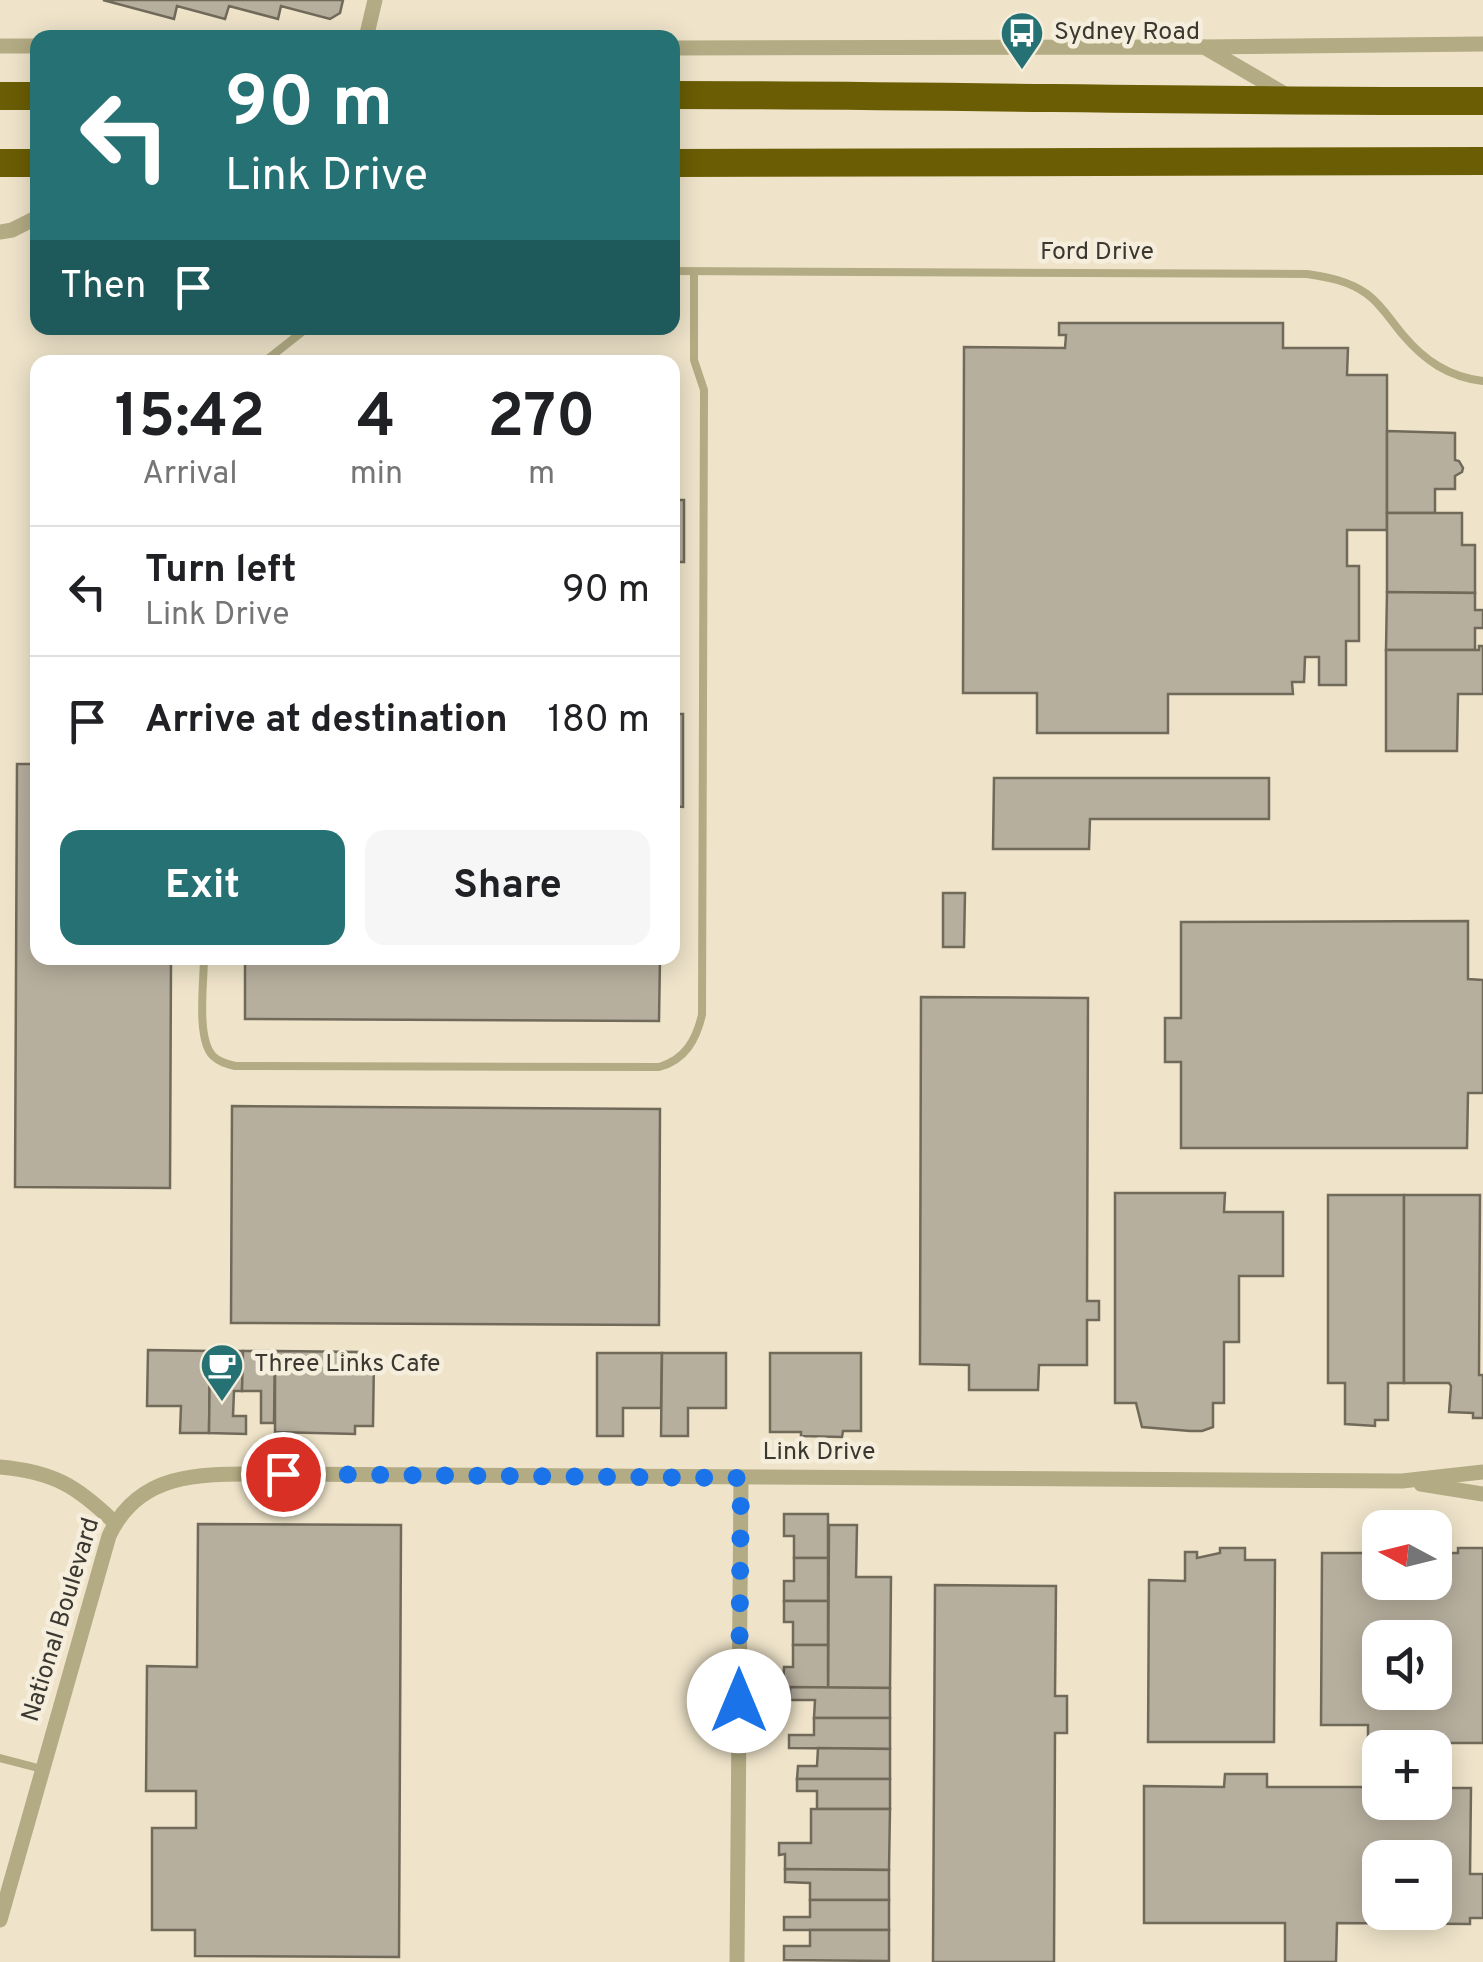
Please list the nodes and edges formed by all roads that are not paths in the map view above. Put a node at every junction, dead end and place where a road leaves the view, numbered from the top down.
1 (375, 0) edge
2 (368, 30) edge
3 (1483, 44) edge
4 (0, 46) edge
5 (30, 46) edge
6 (1204, 46) junction
7 (680, 48) edge
8 (680, 95) edge
9 (0, 96) edge
10 (30, 96) edge
11 (1483, 101) edge
12 (1300, 102) junction
13 (1483, 161) edge
14 (0, 162) edge
15 (1444, 162) junction
16 (30, 163) edge
17 (680, 163) edge
18 (1483, 184) edge
19 (30, 221) edge
20 (0, 232) edge
21 (680, 272) edge
22 (694, 272) junction
23 (298, 335) edge
24 (273, 355) edge
25 (1483, 381) edge
26 (204, 965) edge
27 (0, 1467) edge
28 (1483, 1472) edge
29 (741, 1478) junction
30 (1402, 1481) junction
31 (1483, 1494) edge
32 (120, 1516) junction
33 (0, 1758) edge
34 (42, 1770) junction
35 (4, 1893) edge
36 (0, 1920) edge
37 (737, 1962) edge

1 - 2 street
3 - 6 street
4 - 5 street
6 - 7 street
6 - 12 street
8 - 12 highway
9 - 10 highway
11 - 12 highway
13 - 15 highway
14 - 16 highway
15 - 17 highway
15 - 18 highway
19 - 20 street
21 - 22 lane, Ford Drive
22 - 25 lane, Ford Drive
22 - 26 lane
23 - 24 lane
27 - 32 street
28 - 30 street, Link Drive
29 - 30 street, Link Drive
29 - 32 street, Link Drive
29 - 37 street
30 - 31 street, Link Drive
32 - 34 street, National Boulevard
33 - 34 lane
34 - 35 street, National Boulevard
35 - 36 street, National Boulevard

